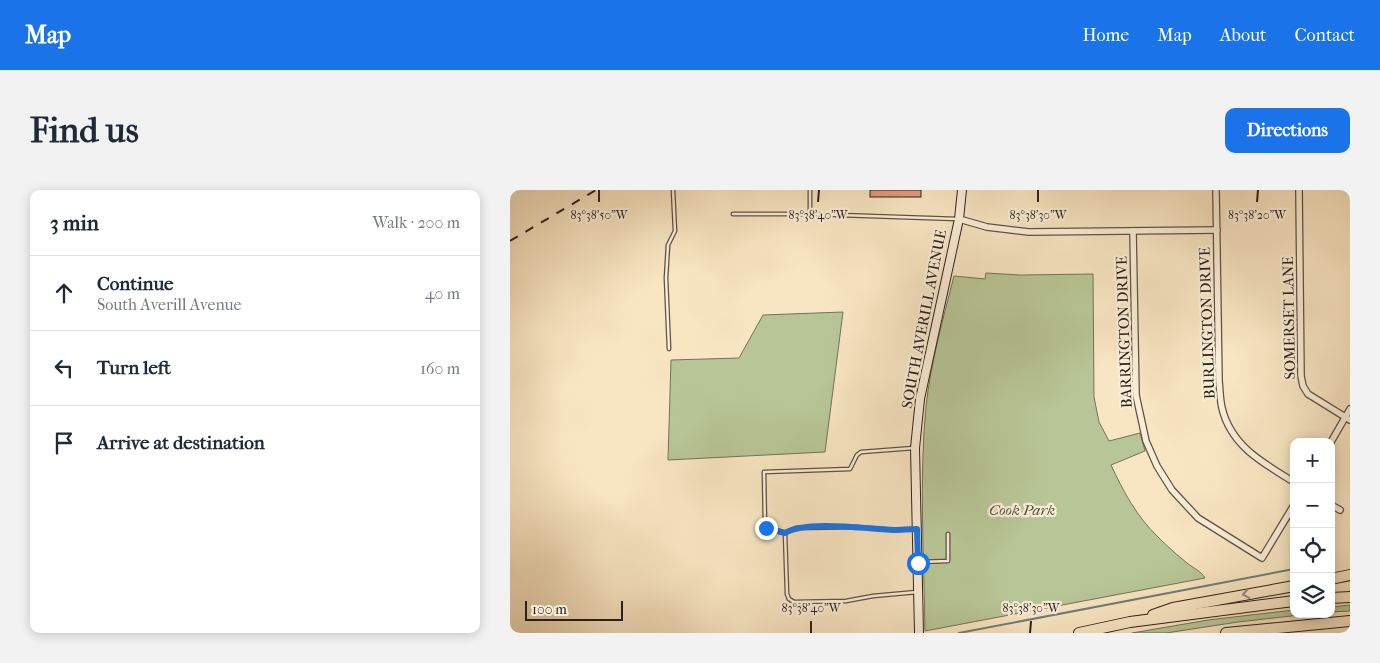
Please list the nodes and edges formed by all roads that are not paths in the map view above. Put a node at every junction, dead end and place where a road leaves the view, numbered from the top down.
1 (673, 190) edge
2 (810, 190) edge
3 (962, 190) edge
4 (1216, 190) edge
5 (1299, 190) edge
6 (733, 214) dead end
7 (810, 214) junction
8 (958, 219) junction
9 (1217, 230) junction
10 (1133, 231) junction
11 (669, 349) dead end
12 (1350, 410) edge
13 (1348, 418) edge
14 (1334, 438) edge
15 (915, 448) junction
16 (1290, 480) edge
17 (1335, 507) edge
18 (1340, 510) dead end
19 (1290, 512) edge
20 (917, 529) junction
21 (785, 533) junction
22 (948, 534) dead end
23 (918, 562) junction
24 (1350, 575) edge
25 (1335, 578) edge
26 (1290, 587) edge
27 (918, 592) junction
28 (1350, 597) edge
29 (1335, 598) edge
30 (1290, 602) edge
31 (1350, 620) edge
32 (1130, 622) junction
33 (919, 633) edge
34 (1079, 633) edge
35 (1226, 633) edge

1 - 11 lane
2 - 7 lane
3 - 8 street, SOUTH AVERILL AVENUE
4 - 9 street, BURLINGTON DRIVE
5 - 13 street, SOMERSET LANE
6 - 7 lane
7 - 8 lane
8 - 10 street
8 - 15 street, SOUTH AVERILL AVENUE
9 - 10 street
9 - 16 street, BURLINGTON DRIVE
10 - 19 street, BARRINGTON DRIVE
12 - 13 street
13 - 14 street
15 - 20 street, SOUTH AVERILL AVENUE
15 - 21 lane
17 - 18 street
20 - 21 lane
20 - 23 street, SOUTH AVERILL AVENUE
21 - 27 lane
22 - 23 lane
23 - 27 street, SOUTH AVERILL AVENUE
24 - 25 highway
26 -> 32 highway
27 - 33 street, SOUTH AVERILL AVENUE
28 - 29 highway
30 - 32 highway
31 - 35 highway
32 - 34 highway

